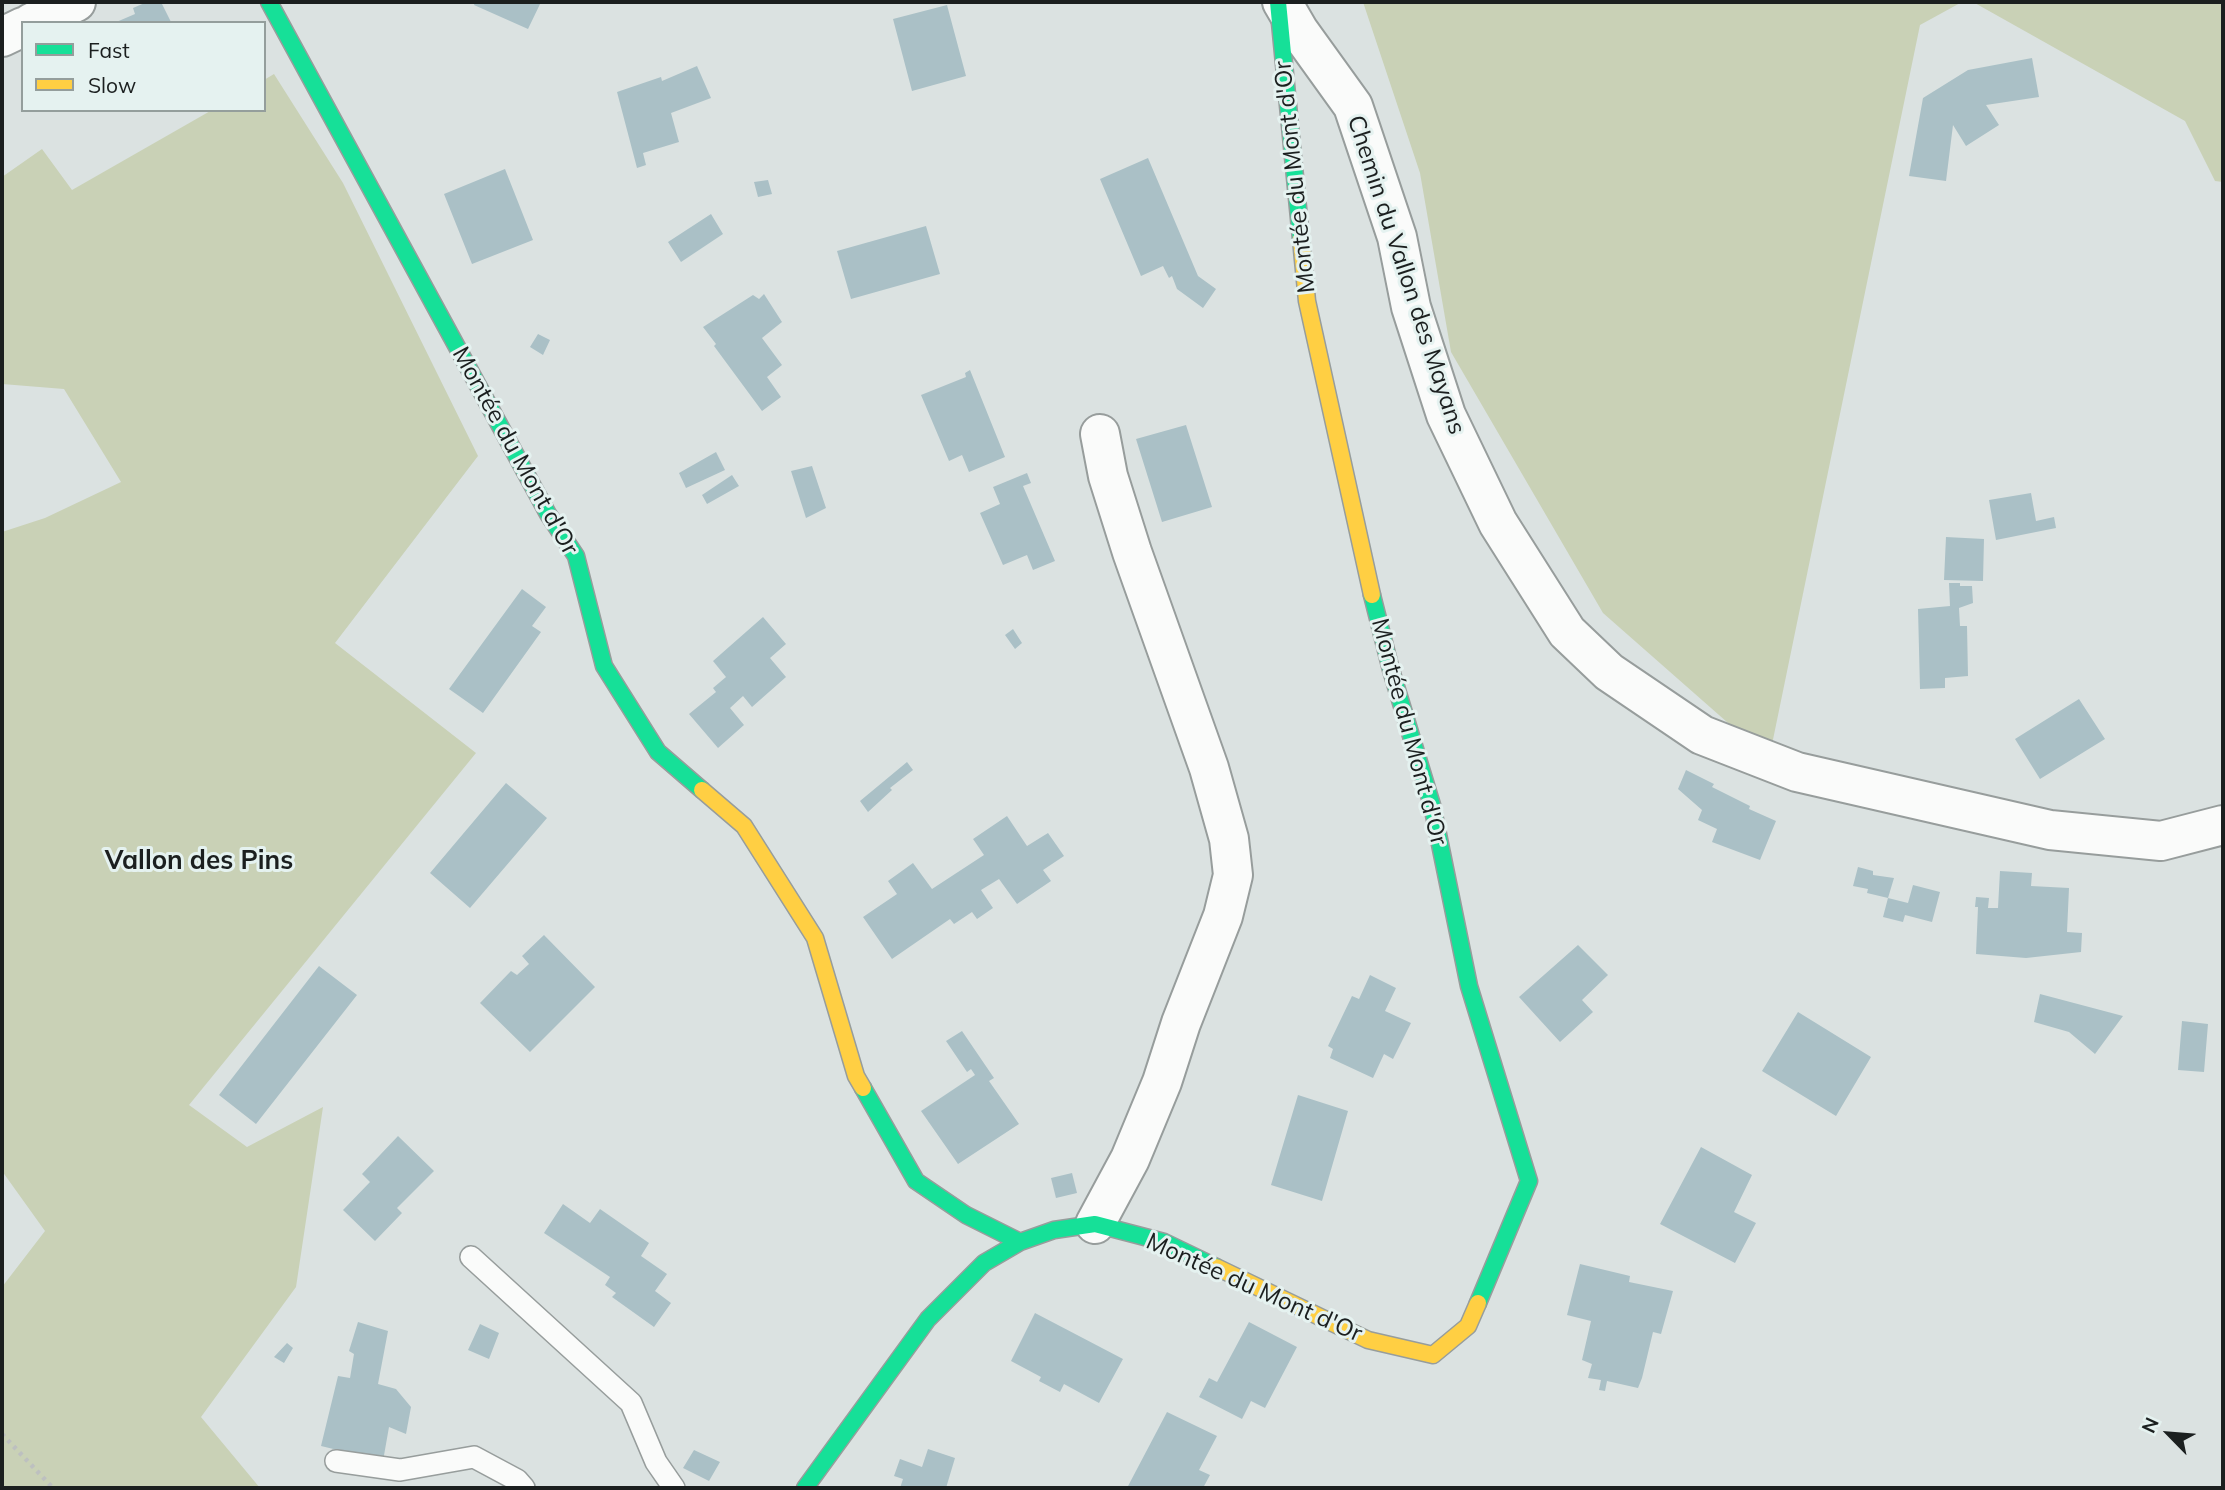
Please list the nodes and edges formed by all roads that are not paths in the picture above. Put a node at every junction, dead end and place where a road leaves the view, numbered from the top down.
1 (76, 2) edge
2 (269, 2) edge
3 (1280, 2) edge
4 (35, 21) edge
5 (21, 28) edge
6 (2, 37) edge
7 (1100, 434) dead end
8 (2223, 825) edge
9 (1095, 1224) junction
10 (1020, 1242) junction
11 (471, 1257) dead end
12 (336, 1461) dead end
13 (810, 1482) edge
14 (524, 1488) edge
15 (674, 1488) edge
16 (788, 1488) edge

1 - 4 street
2 - 10 street, Montée du Mont d'Or
3 - 8 street, Chemin du Vallon des Mayans
3 - 9 street, Montée du Mont d'Or
5 - 6 street
7 - 9 street
9 - 10 street, Montée du Mont d'Or
10 - 13 street
11 - 15 lane
12 - 14 lane
13 - 16 lane

